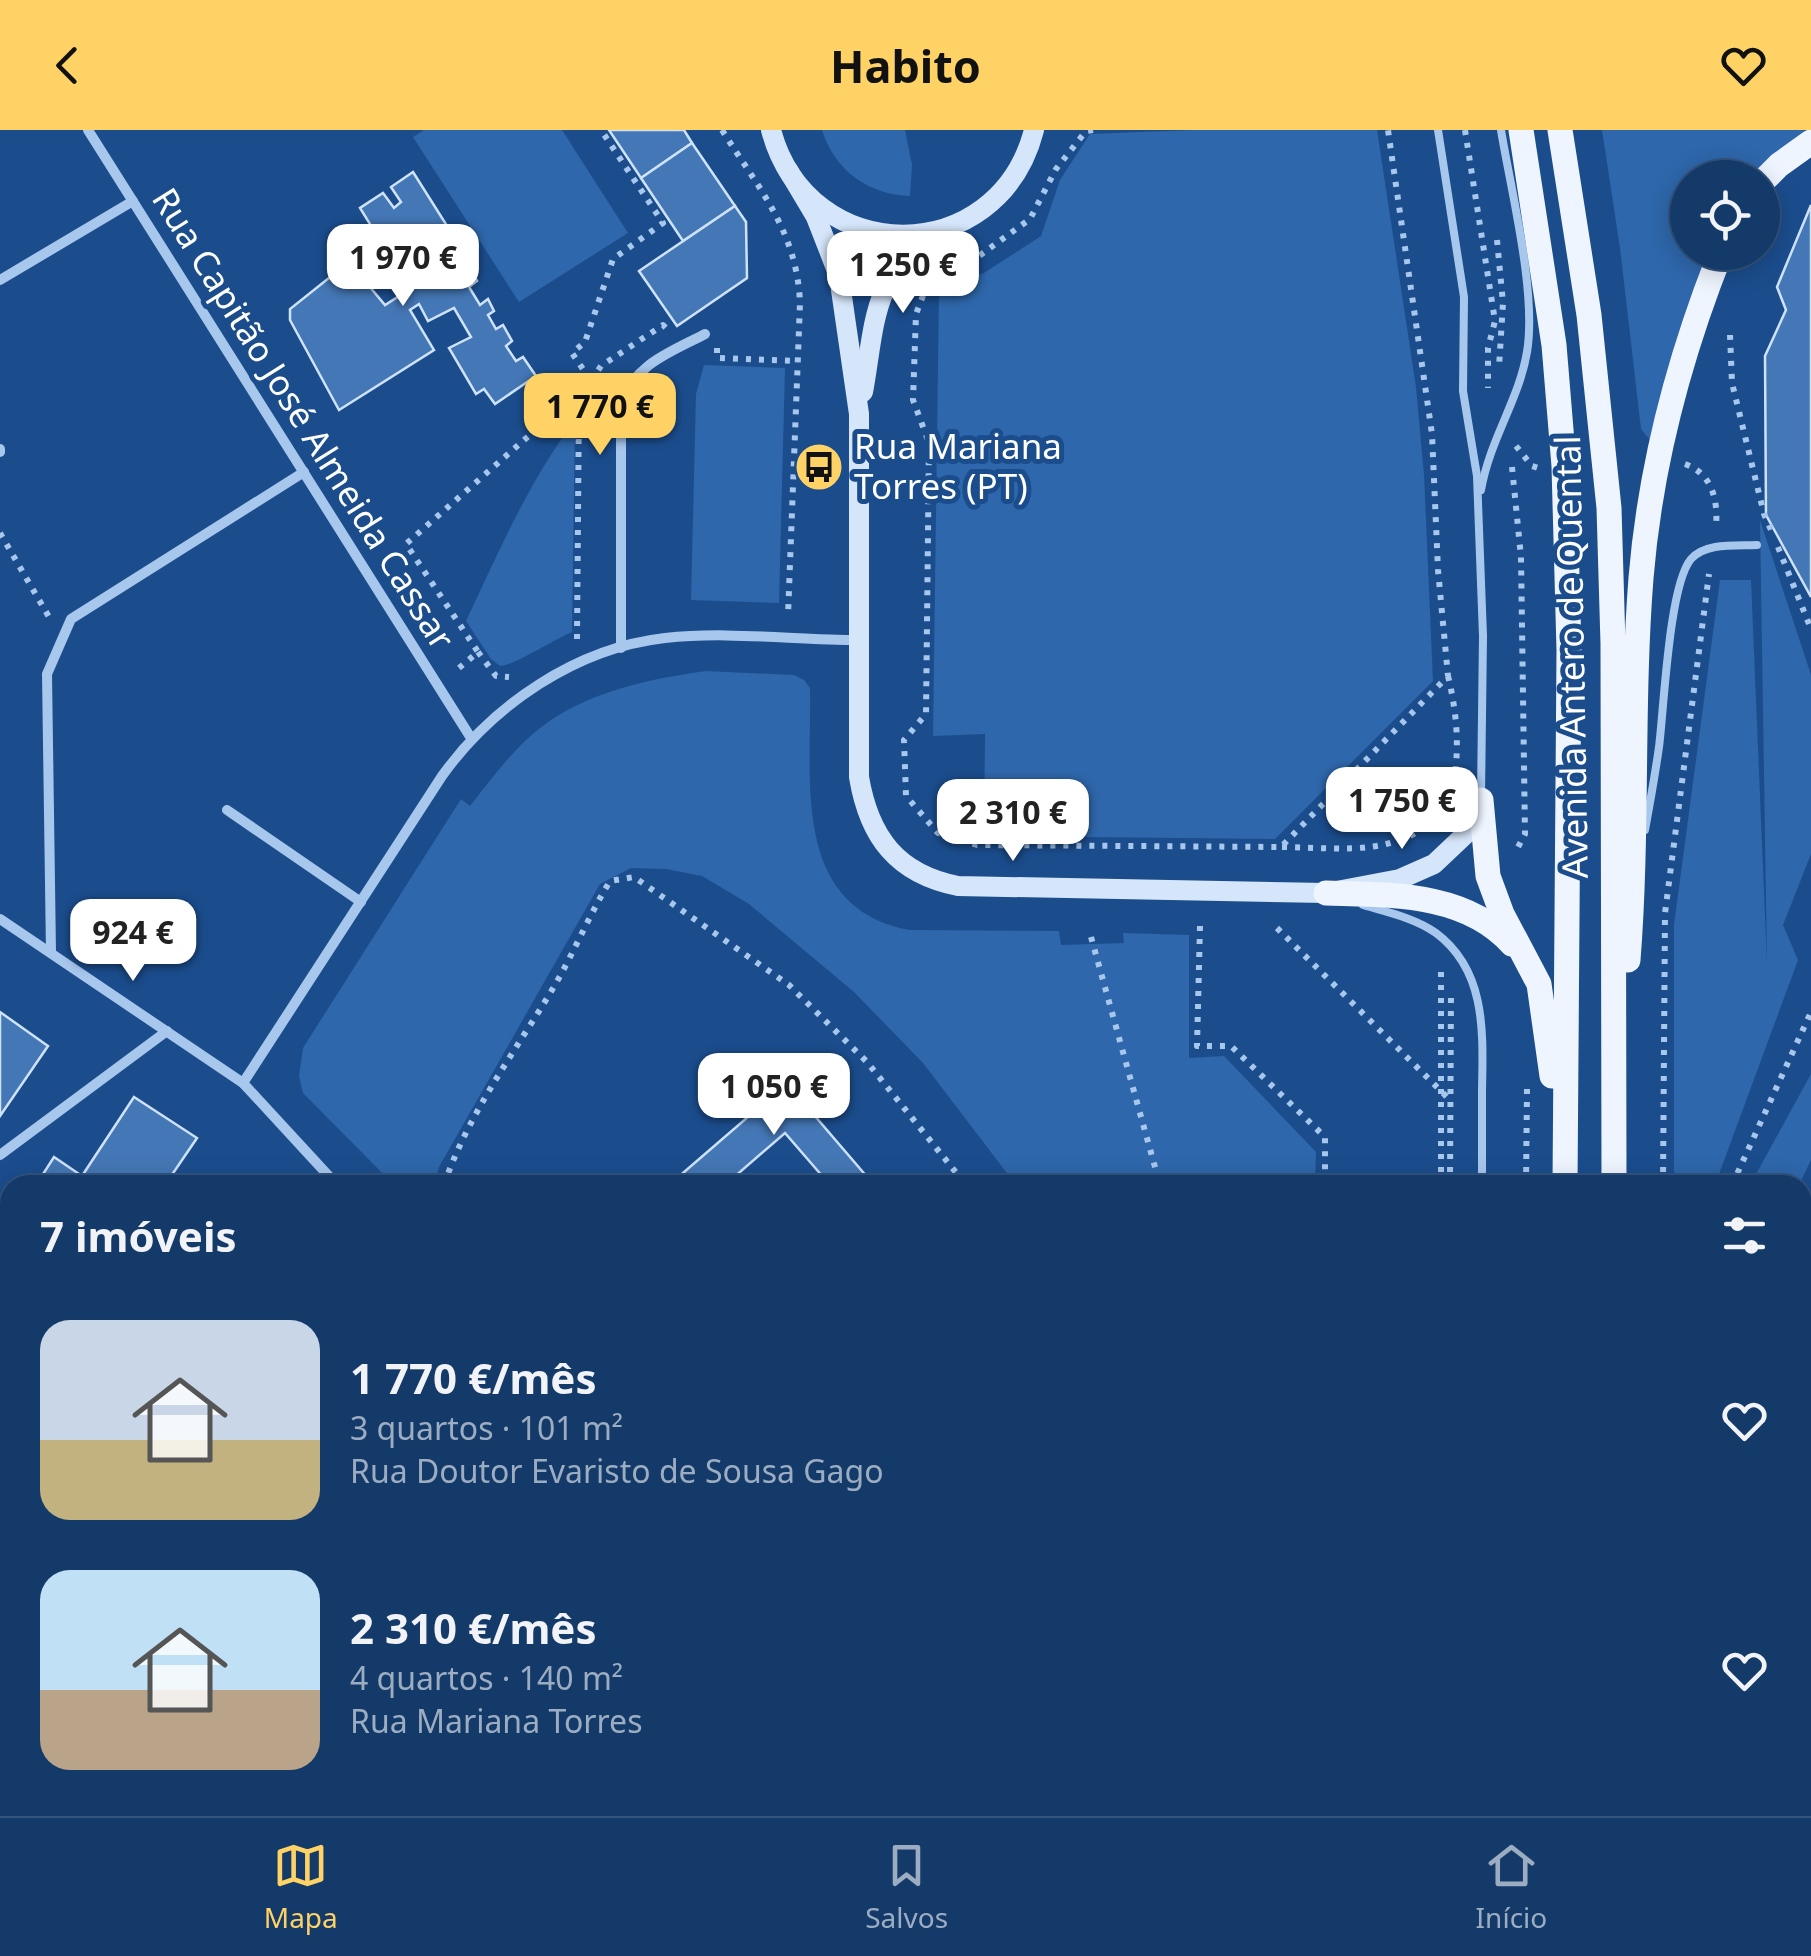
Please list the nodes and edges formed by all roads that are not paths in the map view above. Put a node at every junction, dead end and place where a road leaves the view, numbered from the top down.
1 (88, 130) edge
2 (1034, 130) edge
3 (1048, 130) edge
4 (1436, 130) edge
5 (1501, 130) edge
6 (1521, 130) edge
7 (1560, 130) edge
8 (1569, 130) edge
9 (772, 137) edge
10 (1811, 142) edge
11 (1780, 164) edge
12 (788, 170) junction
13 (1013, 178) junction
14 (133, 201) junction
15 (1574, 206) junction
16 (960, 222) junction
17 (1715, 270) edge
18 (0, 280) edge
19 (704, 334) road end
20 (859, 414) junction
21 (304, 472) junction
22 (1478, 504) junction
23 (1757, 546) dead end
24 (858, 640) junction
25 (621, 648) junction
26 (471, 738) junction
27 (1481, 800) junction
28 (228, 810) dead end
29 (1326, 892) junction
30 (361, 902) junction
31 (1632, 909) junction
32 (0, 919) edge
33 (51, 953) junction
34 (1529, 964) junction
35 (167, 1031) junction
36 (243, 1083) junction
37 (1615, 1130) junction
38 (0, 1154) edge
39 (328, 1175) edge
40 (1482, 1175) edge
41 (1563, 1175) edge
42 (1564, 1175) edge
43 (1614, 1175) edge

1 - 14 street, Rua Capitão José Almeida Cassar
2 - 13 street
3 - 13 street
4 - 22 lane
5 - 22 lane
6 - 42 main road, Avenida Antero de Quental
7 - 15 main road, Avenida Antero de Quental
8 - 15 lane
9 - 12 street
10 - 11 main road
12 - 16 street
12 - 20 street
13 - 16 street
14 - 18 street
14 - 21 street, Rua Capitão José Almeida Cassar
15 - 37 main road, Avenida Antero de Quental
16 - 20 street
17 - 31 main road
19 - 25 street
20 - 24 street
21 - 26 street, Rua Capitão José Almeida Cassar
21 - 33 street
22 - 27 lane
23 - 31 lane
24 - 25 street
24 - 29 street
25 - 26 street
26 - 30 street
27 - 29 street
27 - 34 main road
28 - 30 street
29 - 34 main road
29 - 40 lane
30 - 36 street
31 - 37 main road
32 - 33 street
33 - 35 street
34 - 41 main road
35 - 36 street
35 - 38 street
36 - 39 street
37 - 43 main road, Avenida Antero de Quental

